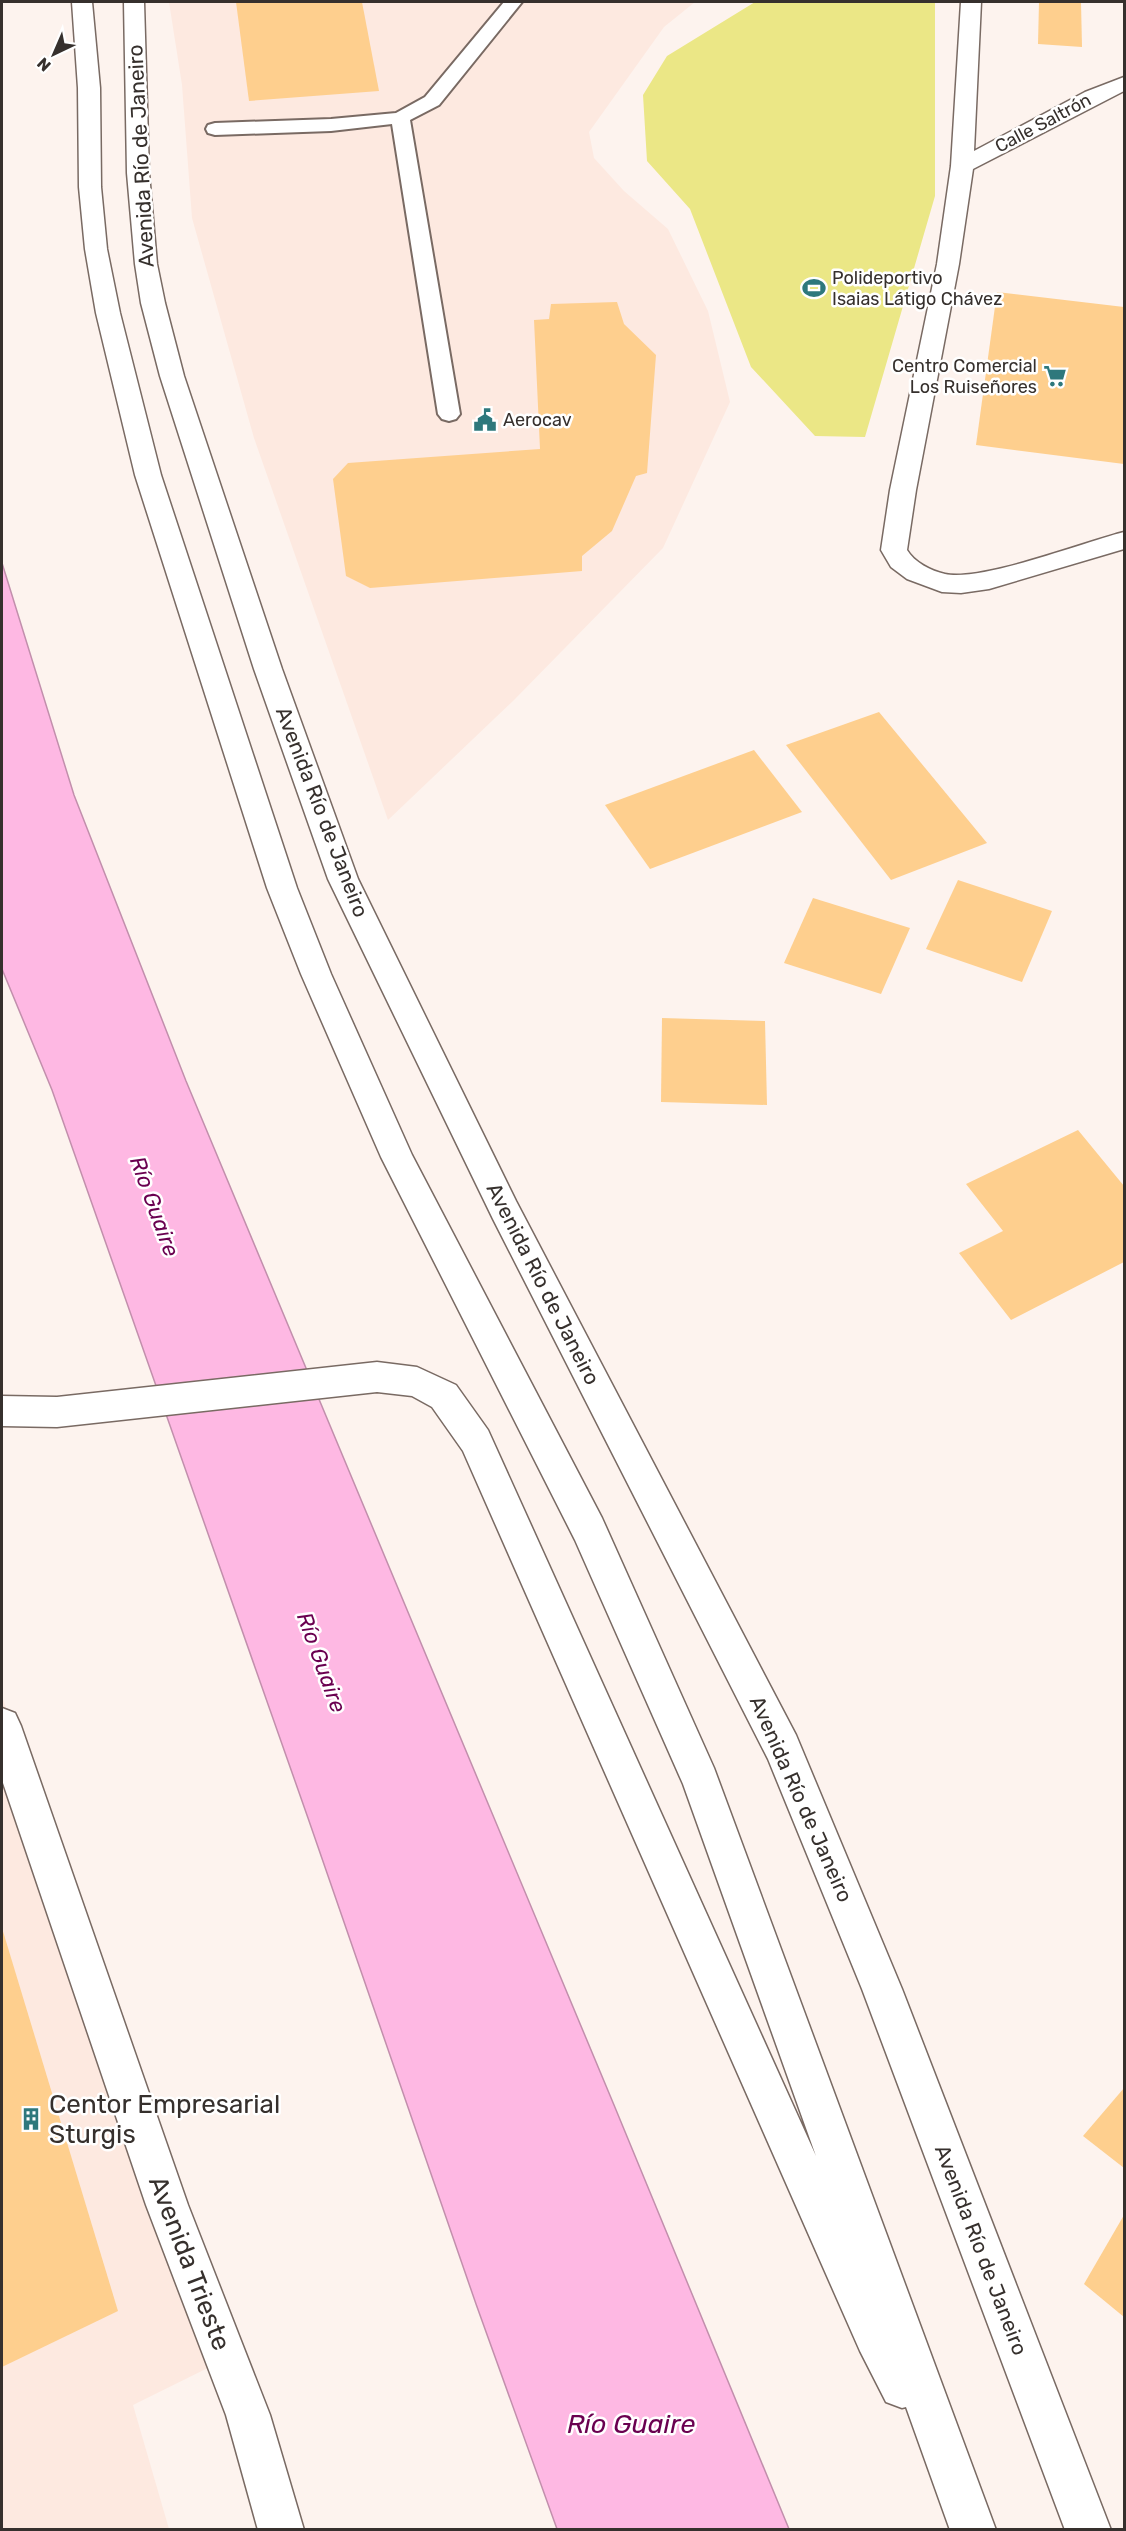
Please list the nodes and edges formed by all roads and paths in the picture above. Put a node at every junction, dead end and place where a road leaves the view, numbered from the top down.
1 (82, 2) edge
2 (134, 2) edge
3 (513, 2) edge
4 (971, 2) edge
5 (1125, 83) edge
6 (400, 118) junction
7 (215, 129) dead end
8 (962, 166) junction
9 (449, 414) dead end
10 (1125, 540) edge
11 (2, 1411) edge
12 (2, 1726) edge
13 (956, 2485) junction
14 (281, 2529) edge
15 (973, 2529) edge
16 (1088, 2529) edge

1 - 13 street
2 - 16 street, Avenida Río de Janeiro
3 - 6 lane
4 - 8 street
5 - 8 street, Calle Saltrón
6 - 7 lane
6 - 9 lane
8 - 10 street
11 - 13 street
12 - 14 street, Avenida Trieste
13 - 15 street

